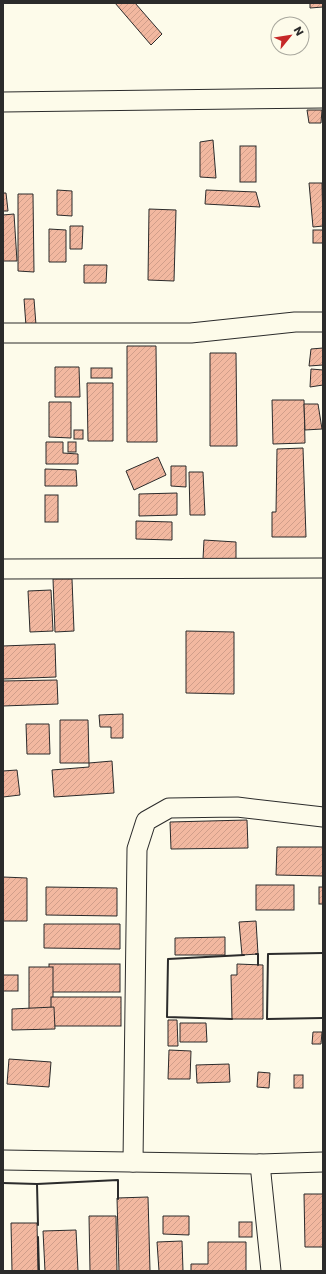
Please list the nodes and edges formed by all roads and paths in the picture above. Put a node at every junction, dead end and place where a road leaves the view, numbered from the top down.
1 (323, 98) edge
2 (3, 102) edge
3 (323, 322) edge
4 (3, 333) edge
5 (323, 568) edge
6 (3, 569) edge
7 (323, 817) edge
8 (3, 1160) edge
9 (133, 1162) junction
10 (323, 1162) edge
11 (260, 1164) junction
12 (271, 1271) edge

1 - 2 street
3 - 4 street
5 - 6 street
7 - 9 street
8 - 9 street
9 - 11 street
10 - 11 street
11 - 12 street

